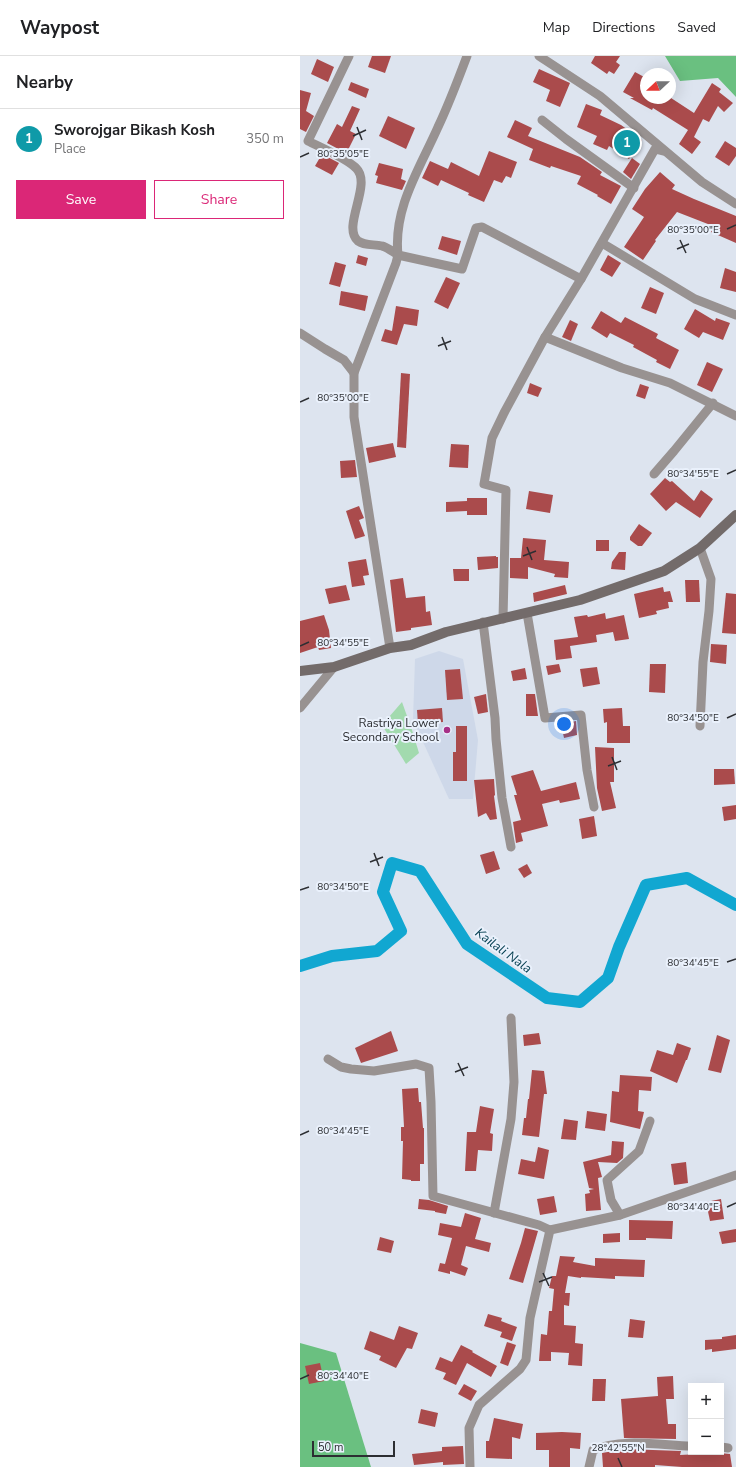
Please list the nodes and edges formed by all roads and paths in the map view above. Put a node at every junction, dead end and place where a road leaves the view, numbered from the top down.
1 (349, 56) edge
2 (467, 56) edge
3 (540, 56) edge
4 (542, 120) dead end
5 (663, 151) junction
6 (634, 188) junction
7 (736, 204) edge
8 (602, 244) junction
9 (398, 255) junction
10 (581, 279) junction
11 (736, 315) edge
12 (300, 333) edge
13 (545, 336) junction
14 (354, 373) junction
15 (713, 403) junction
16 (736, 416) edge
17 (654, 474) dead end
18 (736, 515) edge
19 (700, 548) junction
20 (527, 613) junction
21 (503, 619) junction
22 (484, 622) junction
23 (390, 648) junction
24 (334, 667) junction
25 (300, 671) edge
26 (300, 708) edge
27 (700, 726) dead end
28 (594, 807) dead end
29 (511, 847) dead end
30 (511, 1018) dead end
31 (328, 1059) dead end
32 (650, 1121) dead end
33 (736, 1175) edge
34 (494, 1213) junction
35 (620, 1215) junction
36 (550, 1230) junction
37 (688, 1446) edge
38 (470, 1467) edge
39 (589, 1467) edge

1 - 9 street
2 - 9 street
3 - 5 street
4 - 6 street
5 - 6 street
5 - 7 street
6 - 8 street
8 - 10 street
8 - 11 street
9 - 10 street
9 - 14 street
10 - 13 street
12 - 14 street
13 - 15 street
13 - 21 street
14 - 23 street
15 - 16 street
15 - 17 street
18 - 19 street
19 - 20 street
19 - 27 street
20 - 21 street
20 - 28 street
21 - 22 street
22 - 23 street
22 - 29 street
23 - 24 street
24 - 25 street
24 - 26 street
30 - 34 street
31 - 34 street
32 - 35 street
33 - 35 street
34 - 36 street
35 - 36 street
36 - 38 street
37 - 39 street

